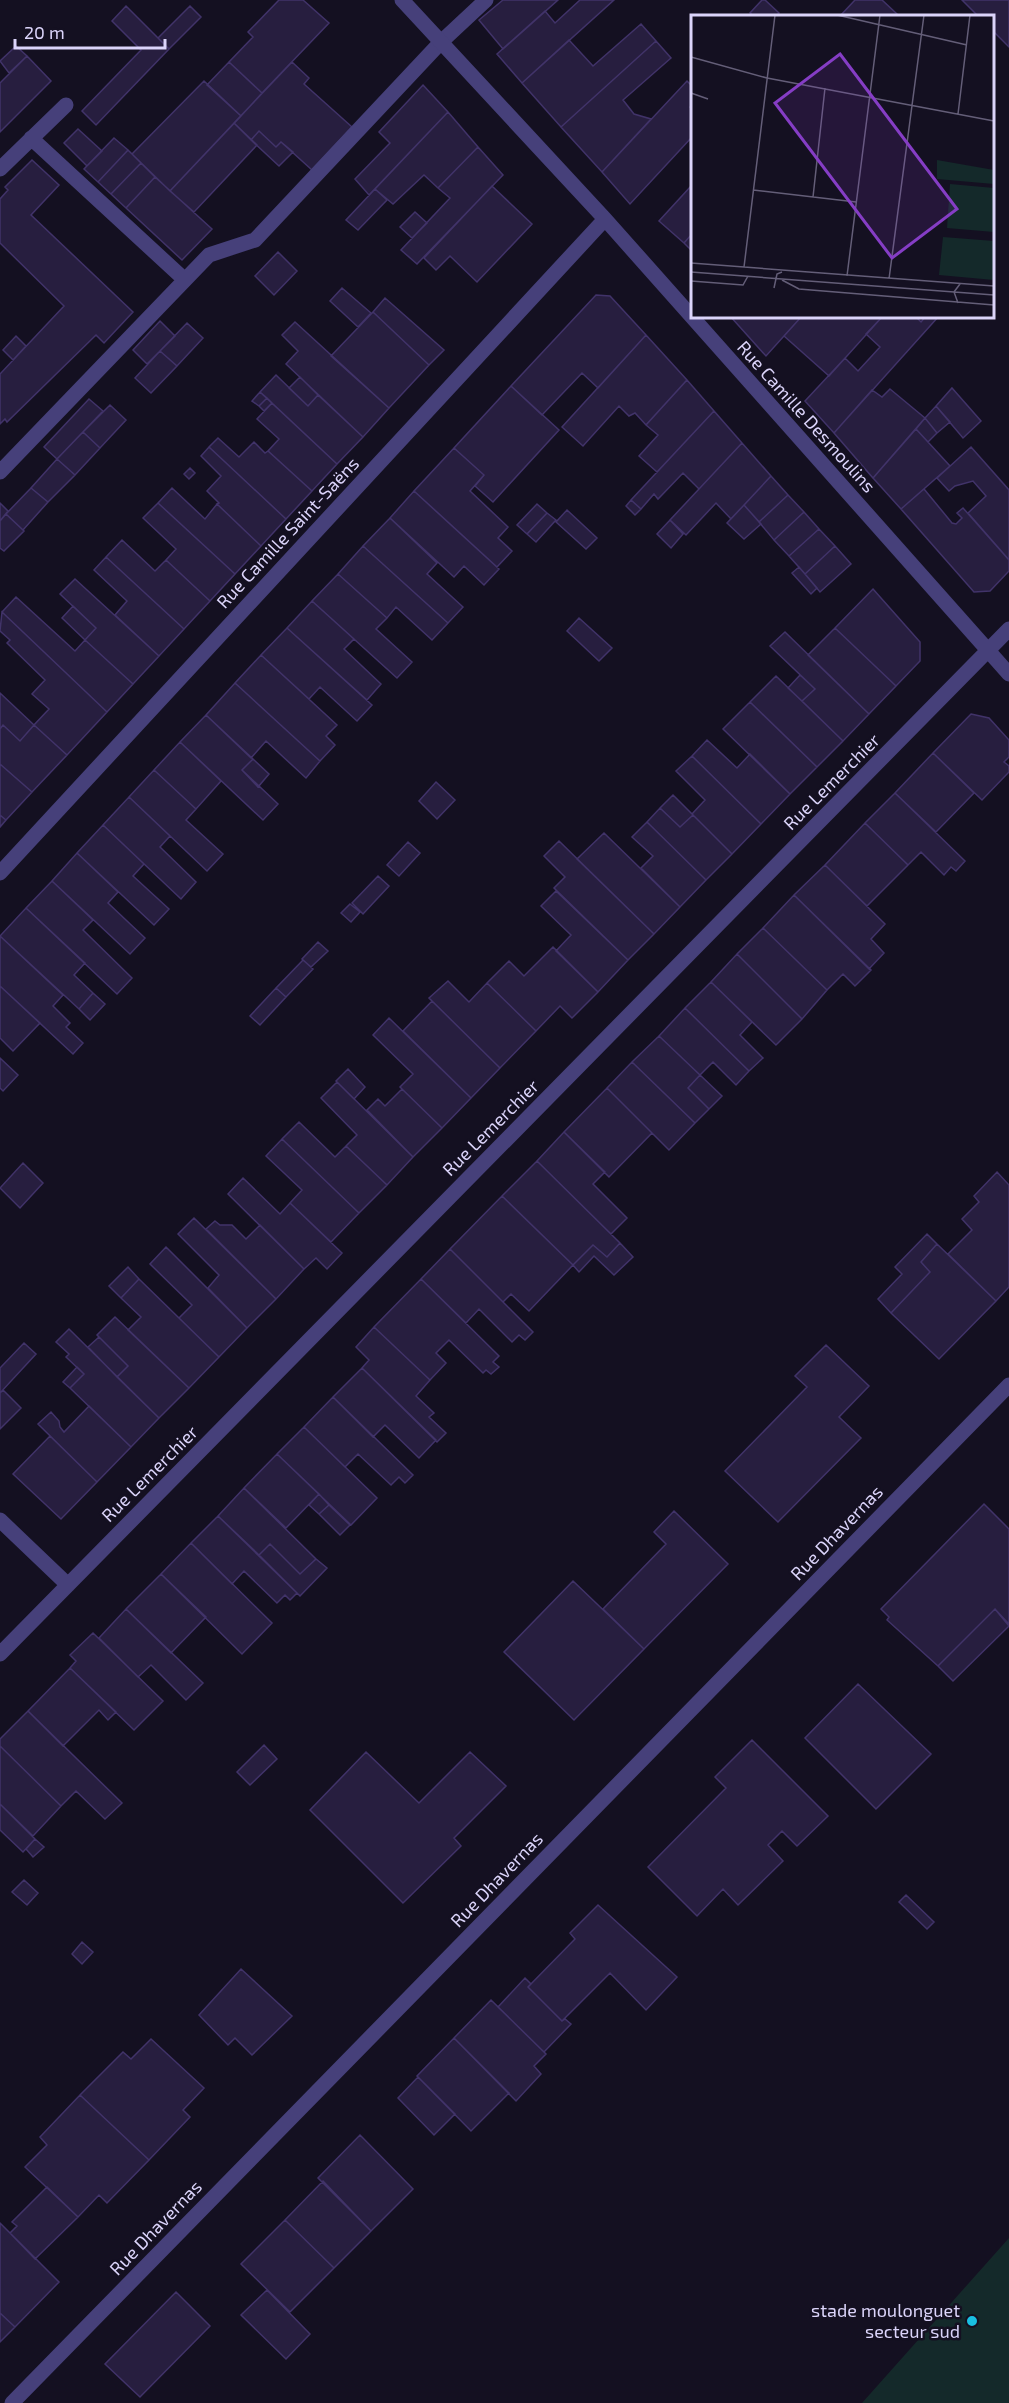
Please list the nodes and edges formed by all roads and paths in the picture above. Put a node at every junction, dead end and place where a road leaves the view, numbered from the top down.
1 (402, 0) edge
2 (486, 0) edge
3 (441, 42) junction
4 (66, 105) dead end
5 (31, 138) junction
6 (0, 169) edge
7 (604, 219) junction
8 (185, 280) junction
9 (691, 317) edge
10 (692, 318) edge
11 (0, 472) edge
12 (1009, 629) edge
13 (988, 651) junction
14 (1009, 674) edge
15 (0, 873) edge
16 (1009, 1385) edge
17 (0, 1520) edge
18 (68, 1585) junction
19 (0, 1654) edge
20 (12, 2403) edge

1 - 3 street, Rue Camille Desmoulins
2 - 3 street
3 - 7 street, Rue Camille Desmoulins
3 - 8 street
4 - 5 street
5 - 6 street
5 - 8 street
7 - 9 street, Rue Camille Desmoulins
7 - 15 street, Rue Camille Saint-Saëns
8 - 11 street
10 - 13 street, Rue Camille Desmoulins
12 - 13 street, Rue Lemerchier
13 - 14 street, Rue Camille Desmoulins
13 - 18 street, Rue Lemerchier
16 - 20 street, Rue Dhavernas
17 - 18 street
18 - 19 street, Rue Lemerchier

